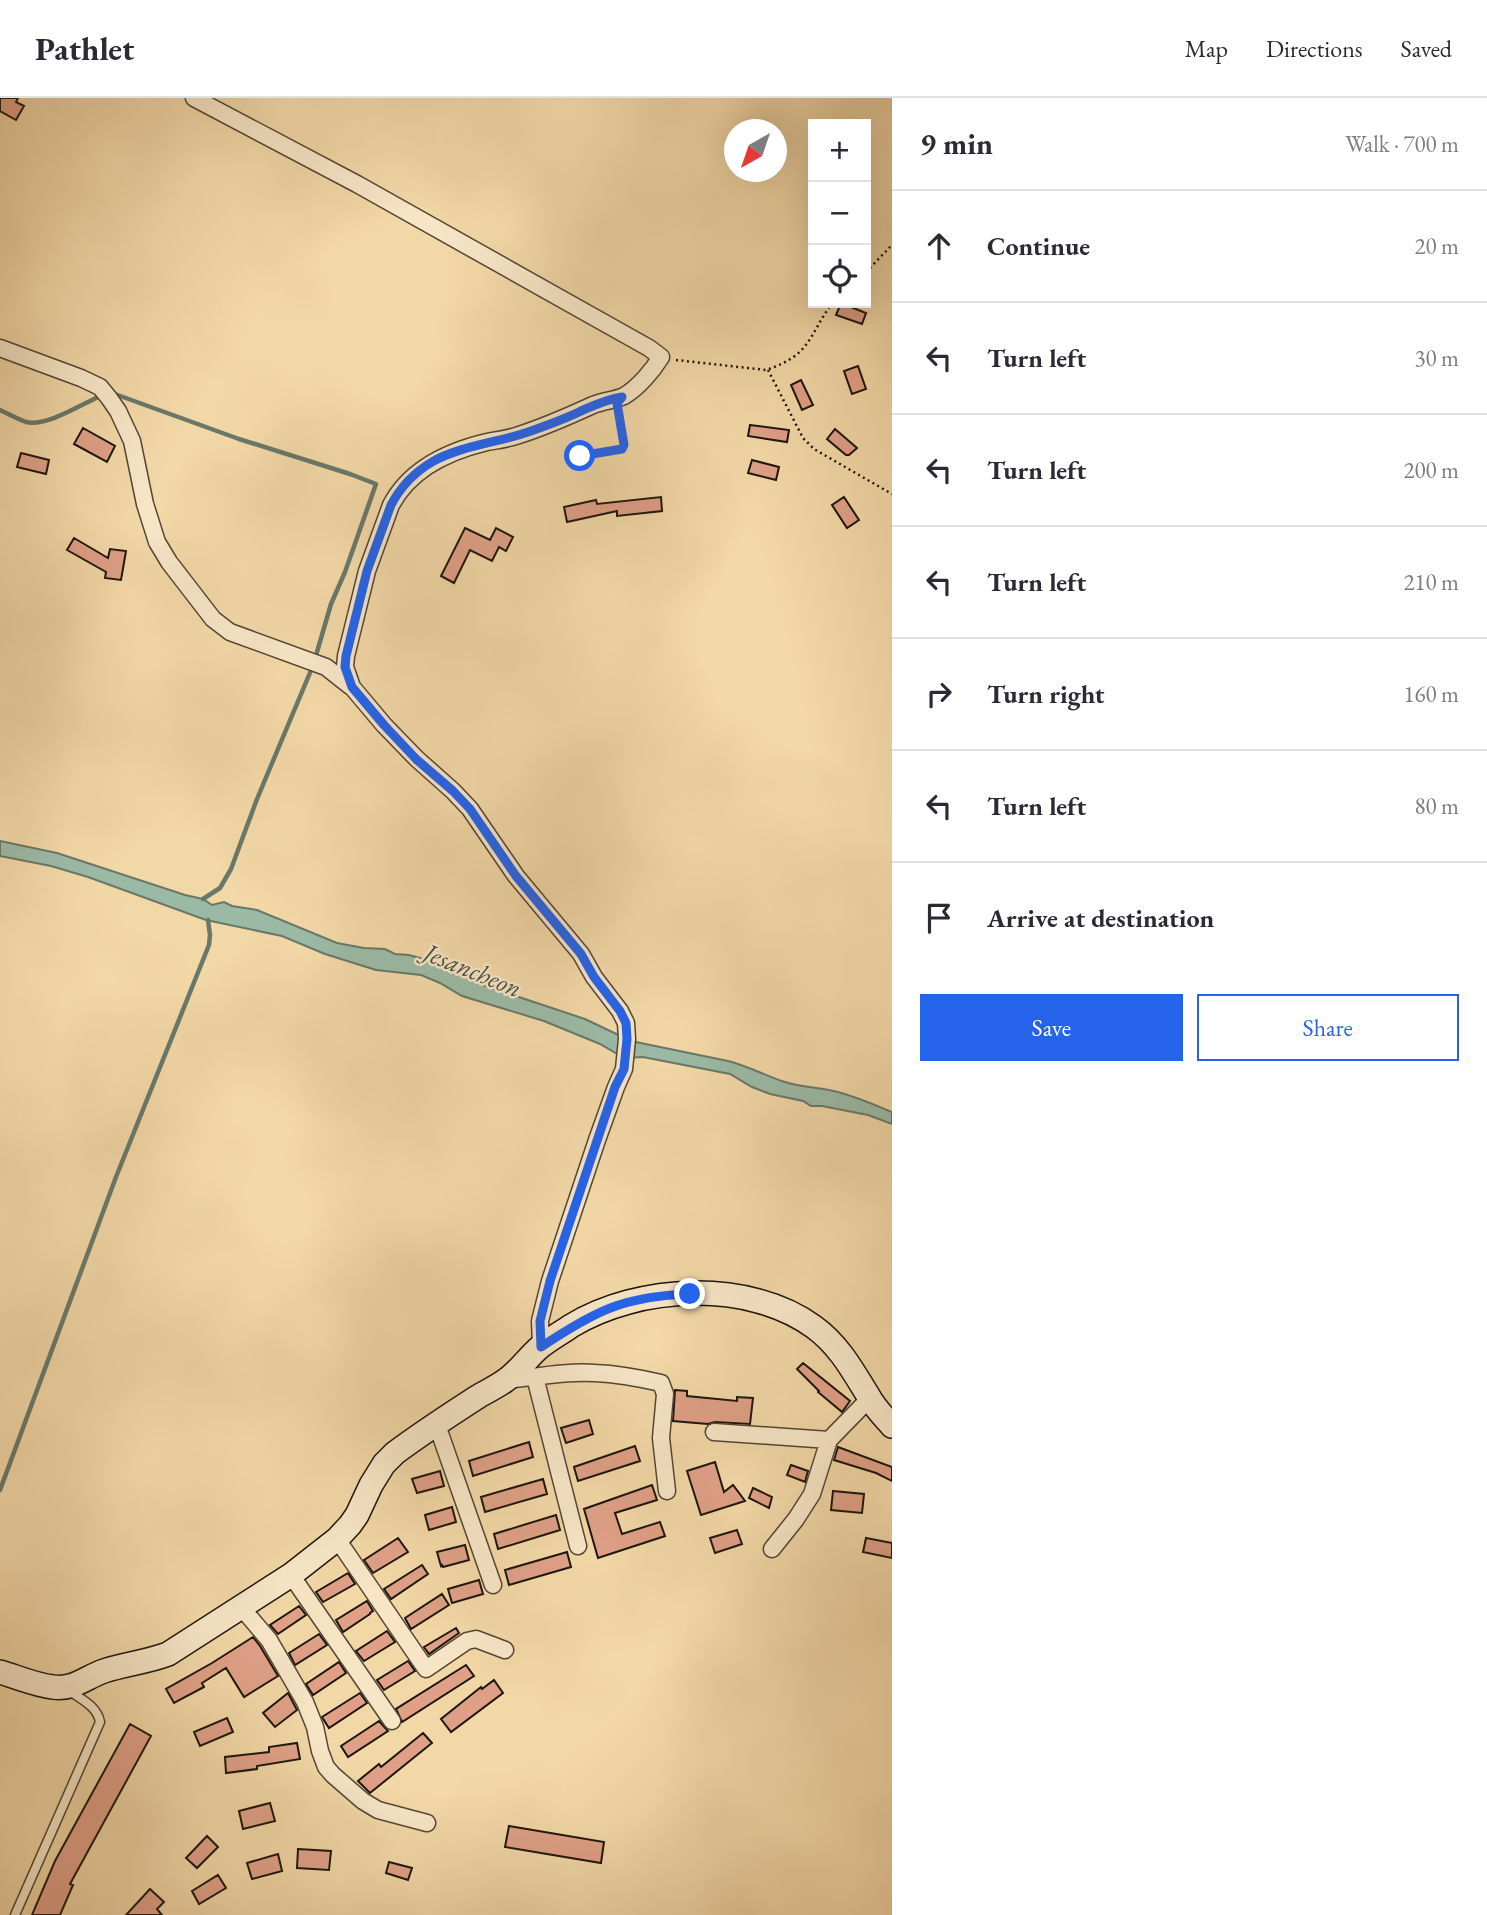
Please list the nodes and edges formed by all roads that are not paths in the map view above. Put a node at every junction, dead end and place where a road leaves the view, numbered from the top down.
1 (194, 98) edge
2 (0, 348) edge
3 (352, 687) junction
4 (541, 1347) junction
5 (535, 1377) junction
6 (507, 1380) junction
7 (869, 1399) junction
8 (438, 1425) junction
9 (892, 1426) edge
10 (714, 1433) dead end
11 (828, 1440) junction
12 (667, 1491) dead end
13 (337, 1539) junction
14 (578, 1546) dead end
15 (772, 1549) dead end
16 (291, 1575) junction
17 (493, 1585) dead end
18 (241, 1607) junction
19 (505, 1650) dead end
20 (0, 1672) edge
21 (64, 1687) junction
22 (392, 1721) dead end
23 (427, 1822) dead end
24 (15, 1915) edge

1 - 3 street
2 - 3 street
3 - 4 street
4 - 6 street
4 - 7 street
5 - 6 street
5 - 12 street
5 - 14 street
6 - 8 street
7 - 9 street
7 - 11 street
8 - 13 street
8 - 17 street
10 - 11 street
11 - 15 street
13 - 16 street
13 - 19 street
16 - 18 street
16 - 22 street
18 - 21 street
18 - 23 street
20 - 21 street
21 - 24 lane

